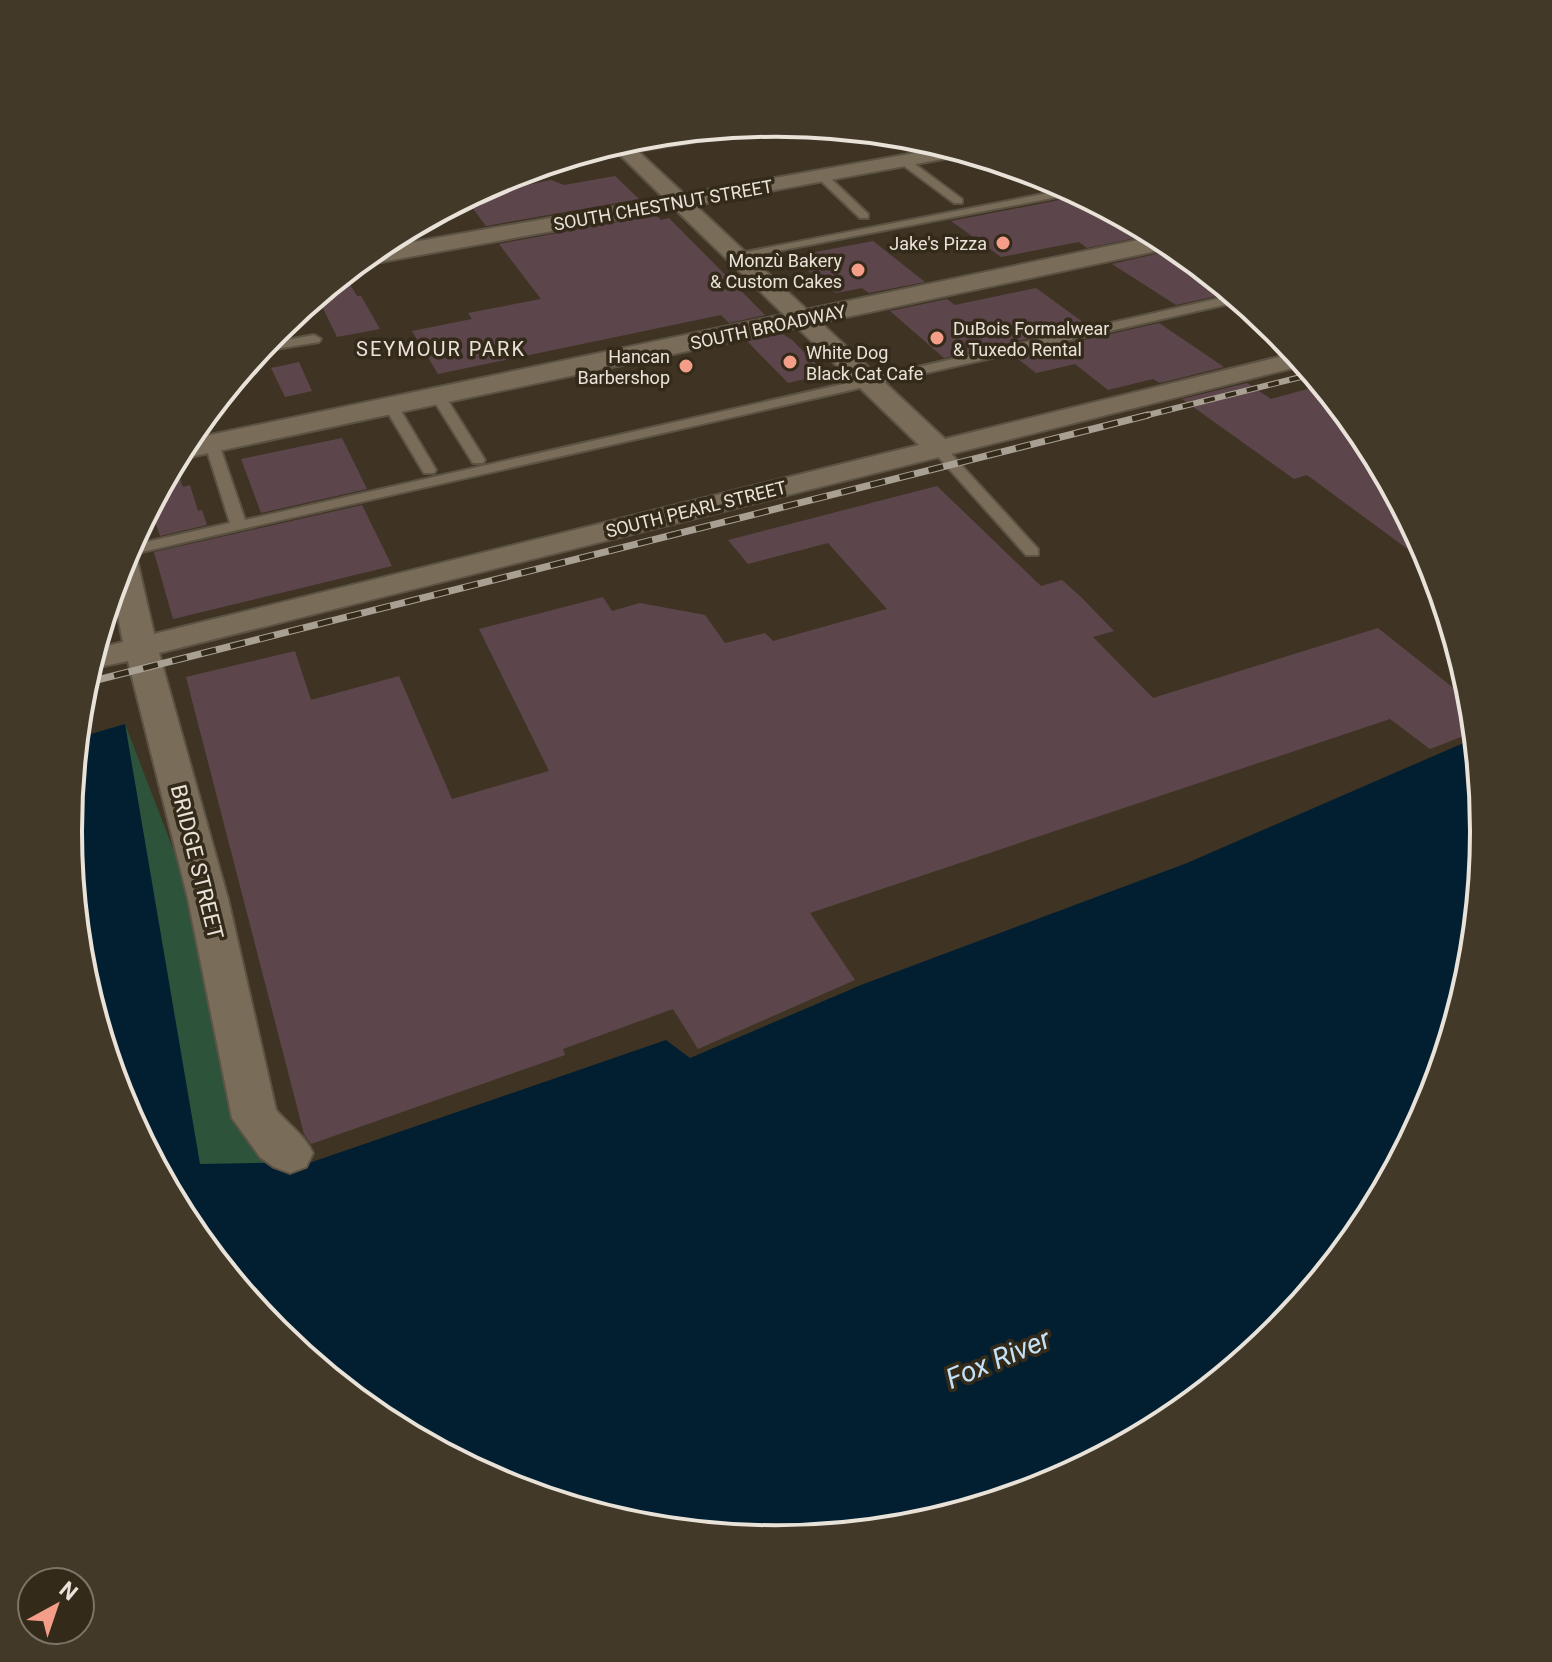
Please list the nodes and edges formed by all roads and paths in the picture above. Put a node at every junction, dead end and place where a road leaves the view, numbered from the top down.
1 (628, 153) edge
2 (934, 156) edge
3 (904, 161) junction
4 (822, 176) junction
5 (1053, 195) edge
6 (958, 201) dead end
7 (680, 202) junction
8 (864, 216) dead end
9 (1148, 245) edge
10 (391, 253) edge
11 (736, 255) junction
12 (1224, 301) edge
13 (802, 320) junction
14 (314, 339) dead end
15 (280, 345) edge
16 (1288, 362) edge
17 (868, 382) junction
18 (438, 396) junction
19 (391, 406) junction
20 (212, 444) junction
21 (198, 447) edge
22 (939, 449) junction
23 (478, 460) dead end
24 (429, 470) dead end
25 (239, 526) junction
26 (143, 548) edge
27 (1032, 552) dead end
28 (127, 585) edge
29 (141, 648) junction
30 (105, 657) edge
31 (290, 1153) dead end

1 - 7 street
2 - 3 street, SOUTH CHESTNUT STREET
3 - 4 street, SOUTH CHESTNUT STREET
3 - 6 lane
4 - 7 street, SOUTH CHESTNUT STREET
4 - 8 lane
5 - 11 lane
7 - 10 street, SOUTH CHESTNUT STREET
7 - 11 street
9 - 13 street, SOUTH BROADWAY
11 - 13 street
12 - 17 lane
13 - 17 street
13 - 18 street, SOUTH BROADWAY
14 - 15 lane
16 - 22 street, SOUTH PEARL STREET
17 - 22 street
17 - 25 lane
18 - 19 street, SOUTH BROADWAY
18 - 23 lane
19 - 20 street, SOUTH BROADWAY
19 - 24 lane
20 - 21 street, SOUTH BROADWAY
20 - 25 lane
22 - 27 lane
22 - 29 street, SOUTH PEARL STREET
25 - 26 lane
28 - 29 street, BRIDGE STREET
29 - 30 street, SOUTH PEARL STREET
29 - 31 street, BRIDGE STREET

